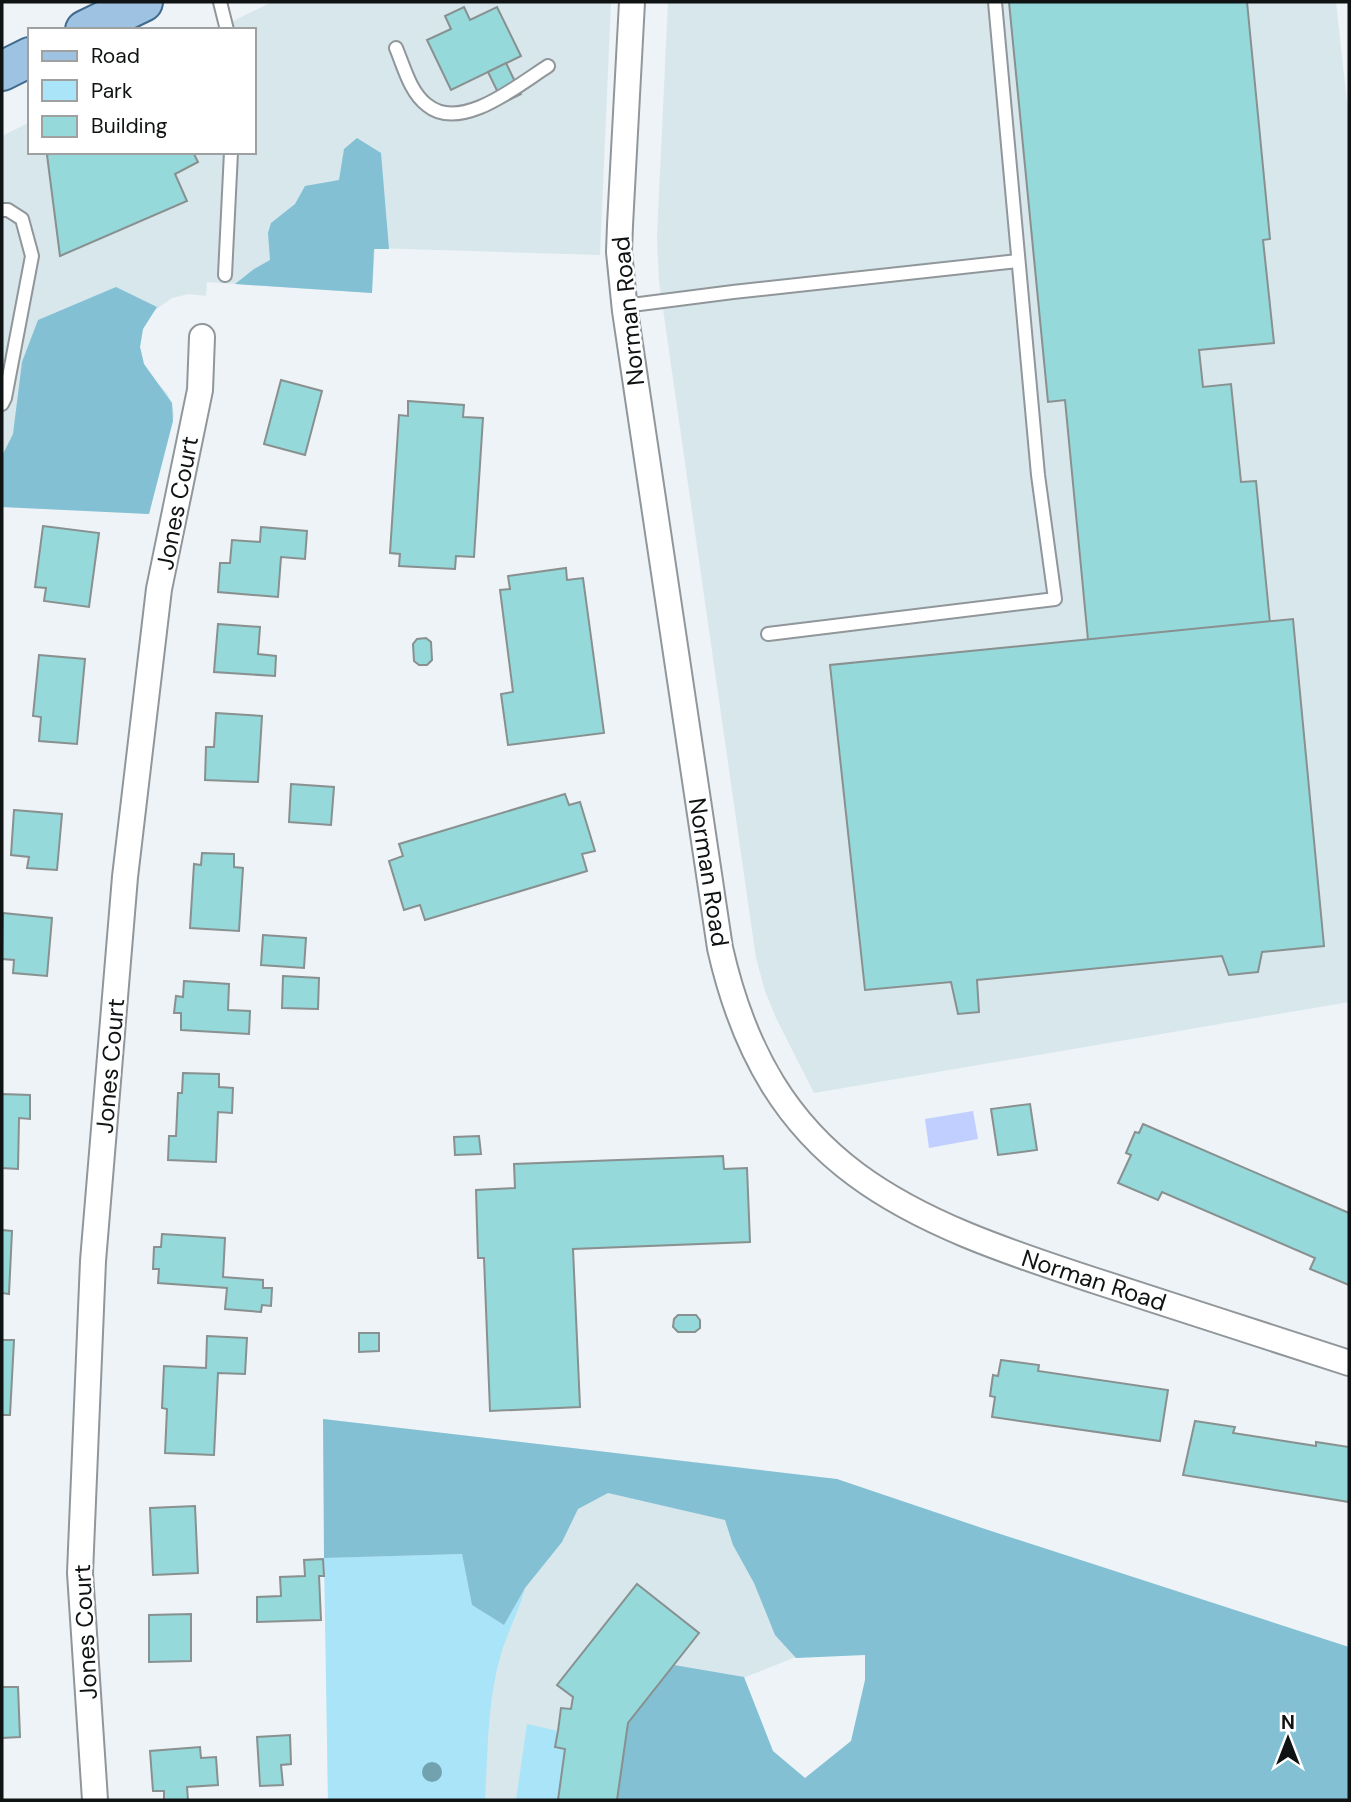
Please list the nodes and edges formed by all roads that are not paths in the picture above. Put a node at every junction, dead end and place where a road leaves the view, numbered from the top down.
1 (143, 2) edge
2 (220, 2) edge
3 (632, 2) edge
4 (995, 2) edge
5 (89, 28) edge
6 (227, 28) edge
7 (396, 48) dead end
8 (28, 58) edge
9 (548, 66) dead end
10 (2, 71) edge
11 (231, 154) edge
12 (2, 210) edge
13 (1018, 261) junction
14 (225, 275) dead end
15 (624, 306) junction
16 (202, 337) dead end
17 (2, 404) edge
18 (768, 634) dead end
19 (1349, 1363) edge
20 (95, 1800) edge

1 - 5 main road
2 - 6 lane
3 - 15 street, Norman Road
4 - 13 lane
7 - 9 lane
8 - 10 main road
11 - 14 lane
12 - 17 lane
13 - 15 lane
13 - 18 lane
15 - 19 street, Norman Road
16 - 20 street, Jones Court

